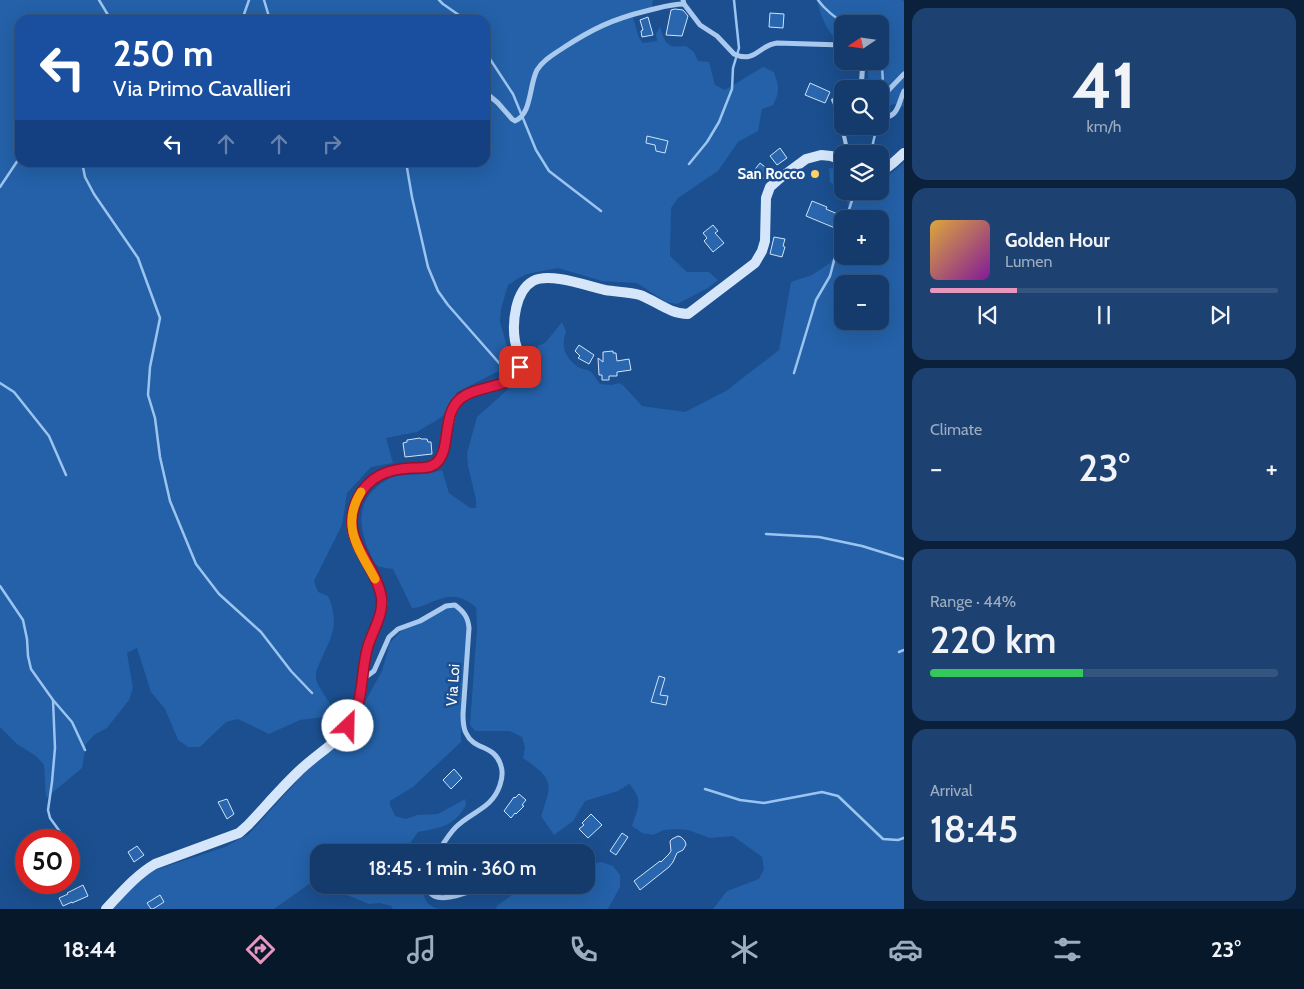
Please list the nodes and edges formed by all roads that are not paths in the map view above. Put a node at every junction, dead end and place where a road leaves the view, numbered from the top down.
1 (683, 2) edge
2 (834, 46) edge
3 (904, 74) edge
4 (889, 90) edge
5 (904, 91) edge
6 (490, 96) edge
7 (833, 100) dead end
8 (889, 116) edge
9 (846, 145) edge
10 (904, 153) edge
11 (834, 157) edge
12 (889, 166) edge
13 (363, 679) junction
14 (444, 844) edge
15 (429, 894) edge
16 (468, 894) edge
17 (106, 909) edge

1 - 2 street
1 - 6 street
3 - 4 street
5 - 8 street
7 - 9 lane
10 - 12 main road
11 - 13 main road
13 - 14 street, Via Loi
13 - 17 main road
15 - 16 street

